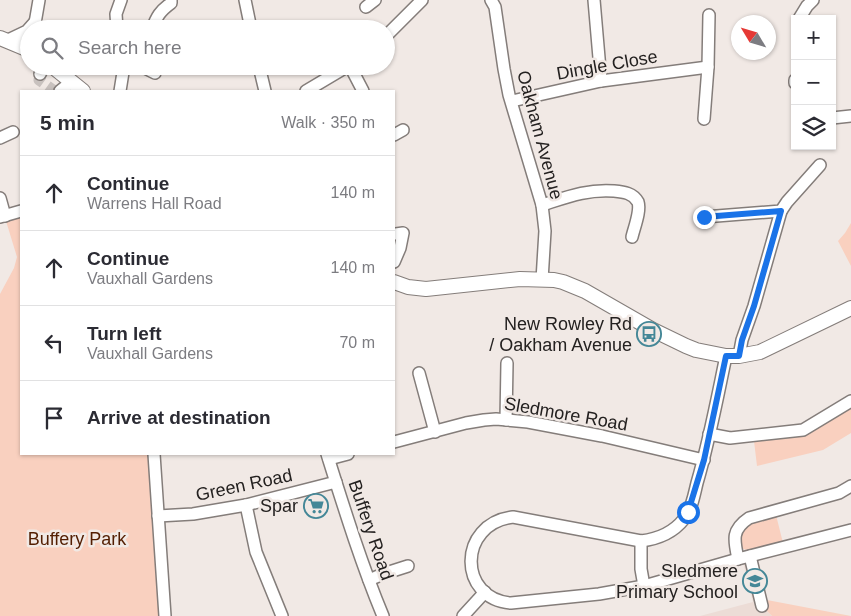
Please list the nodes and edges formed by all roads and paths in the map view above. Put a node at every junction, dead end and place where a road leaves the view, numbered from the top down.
1 (39, 0) edge
2 (121, 0) edge
3 (171, 0) edge
4 (245, 0) edge
5 (422, 0) edge
6 (491, 0) edge
7 (594, 0) edge
8 (813, 0) edge
9 (709, 15) dead end
10 (801, 15) edge
11 (35, 20) edge
12 (116, 20) edge
13 (155, 20) edge
14 (249, 20) edge
15 (395, 27) edge
16 (20, 33) edge
17 (3, 39) edge
18 (20, 46) edge
19 (708, 67) junction
20 (57, 75) edge
21 (123, 75) edge
22 (261, 75) edge
23 (334, 75) edge
24 (354, 75) edge
25 (601, 81) junction
26 (71, 82) junction
27 (58, 90) edge
28 (82, 90) edge
29 (120, 90) edge
30 (265, 90) edge
31 (308, 90) edge
32 (362, 90) edge
33 (512, 101) junction
34 (851, 116) edge
35 (836, 118) edge
36 (704, 119) dead end
37 (13, 132) dead end
38 (0, 138) edge
39 (820, 165) dead end
40 (0, 198) edge
41 (542, 205) junction
42 (20, 211) edge
43 (781, 211) junction
44 (2, 217) edge
45 (704, 217) dead end
46 (403, 233) dead end
47 (632, 237) dead end
48 (395, 260) edge
49 (542, 280) junction
50 (395, 282) edge
51 (851, 308) edge
52 (733, 356) junction
53 (507, 363) dead end
54 (419, 374) dead end
55 (851, 401) edge
56 (506, 420) junction
57 (435, 432) junction
58 (709, 434) junction
59 (395, 442) edge
60 (154, 455) edge
61 (328, 456) edge
62 (704, 460) junction
63 (336, 482) junction
64 (851, 486) edge
65 (246, 505) junction
66 (158, 516) junction
67 (851, 530) edge
68 (641, 540) junction
69 (750, 556) junction
70 (738, 559) junction
71 (408, 566) dead end
72 (369, 580) junction
73 (644, 586) junction
74 (485, 592) junction
75 (762, 606) dead end
76 (165, 616) edge
77 (282, 616) edge
78 (382, 616) edge
79 (463, 616) edge

1 - 11 street
2 - 12 street
3 - 13 street
4 - 14 street
5 - 15 street
6 - 33 street, Oakham Avenue
7 - 25 street
8 - 10 street
9 - 19 street
16 - 17 street
17 - 18 main road
19 - 25 street, Dingle Close
19 - 36 street
20 - 26 main road
21 - 29 street
22 - 30 street
23 - 31 street
24 - 32 street
25 - 33 street, Dingle Close
26 - 27 street
26 - 28 main road
33 - 41 street, Oakham Avenue
34 - 35 street
37 - 38 street
39 - 43 street
40 - 44 street
41 - 47 street
41 - 49 street, Oakham Avenue
42 - 44 street
43 - 45 street
43 - 52 street
46 - 48 street
49 - 50 main road
49 - 52 main road
51 - 52 main road
52 - 58 street
53 - 56 street
54 - 57 street
55 - 58 street
56 - 57 street, Sledmore Road
56 - 62 street, Sledmore Road
57 - 59 street, Sledmore Road
58 - 62 street
60 - 66 street
61 - 63 street, Buffery Road
62 - 68 street
63 - 65 street, Green Road
63 - 72 street, Buffery Road
64 - 70 street
65 - 66 street, Green Road
65 - 77 street
66 - 76 street
67 - 69 street
68 - 73 street
68 - 74 street
69 - 70 street
69 - 75 street
70 - 73 street
71 - 72 street
72 - 78 street, Buffery Road
73 - 74 street
74 - 79 street

